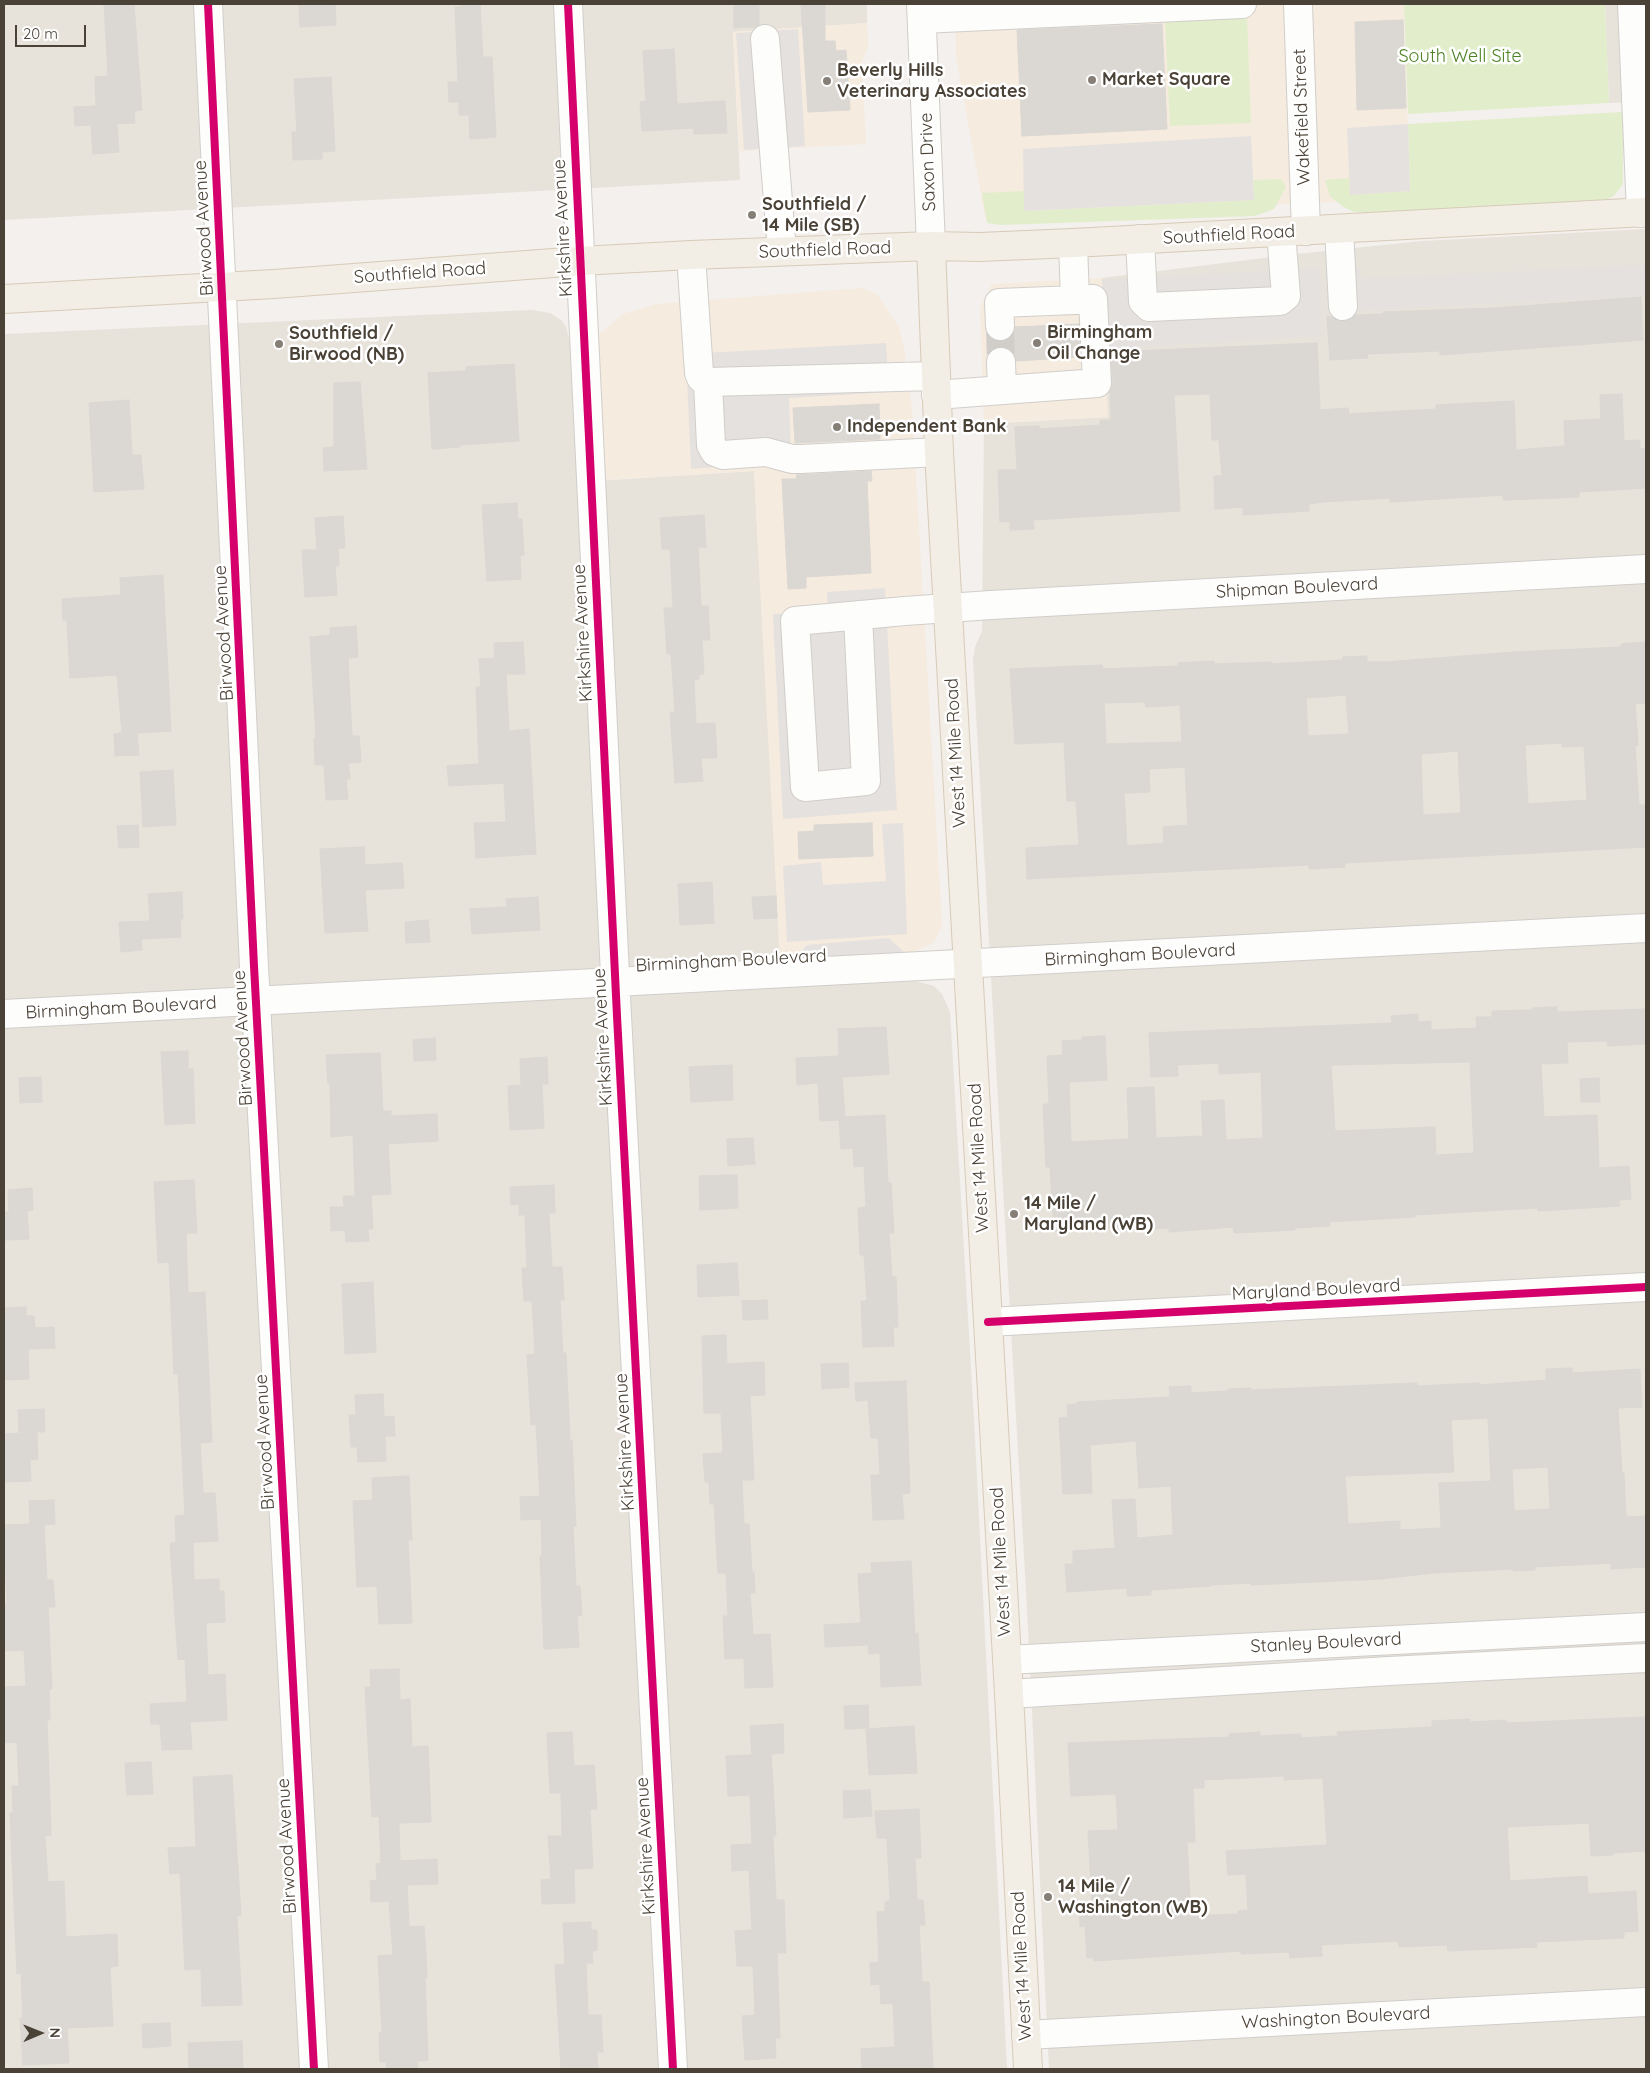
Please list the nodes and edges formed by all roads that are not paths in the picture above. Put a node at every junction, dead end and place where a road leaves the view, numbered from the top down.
1 (208, 4) edge
2 (568, 4) edge
3 (1242, 4) edge
4 (1298, 4) edge
5 (1632, 4) edge
6 (922, 11) edge
7 (765, 39) dead end
8 (1644, 213) edge
9 (1339, 229) junction
10 (1294, 231) junction
11 (1140, 239) junction
12 (1073, 244) junction
13 (930, 246) junction
14 (782, 252) junction
15 (690, 255) junction
16 (580, 261) junction
17 (222, 286) junction
18 (4, 299) edge
19 (1075, 300) junction
20 (1343, 306) dead end
21 (1000, 326) tunnel mouth
22 (1001, 362) tunnel mouth
23 (708, 382) junction
24 (936, 386) junction
25 (1002, 389) junction
26 (939, 452) junction
27 (1646, 569) edge
28 (948, 608) junction
29 (858, 615) junction
30 (1646, 928) edge
31 (968, 964) junction
32 (615, 982) junction
33 (256, 1002) junction
34 (4, 1014) edge
35 (1646, 1287) edge
36 (988, 1322) junction
37 (1646, 1627) edge
38 (1500, 1634) junction
39 (1646, 1658) edge
40 (1007, 1660) junction
41 (1502, 1665) junction
42 (1009, 1694) junction
43 (1646, 2002) edge
44 (1026, 2035) junction
45 (314, 2069) edge
46 (673, 2069) edge
47 (1028, 2069) edge

1 - 17 street, Birwood Avenue
2 - 16 street, Kirkshire Avenue
3 - 6 street
4 - 10 street, Wakefield Street
5 - 8 street
6 - 13 street, Saxon Drive
7 - 14 street
8 - 9 main road, Southfield Road
9 - 10 main road, Southfield Road
9 - 20 street
10 - 11 main road, Southfield Road
10 - 11 street, Wakefield Street
11 - 12 main road, Southfield Road
12 - 13 main road, Southfield Road
12 - 19 street
13 - 14 main road, Southfield Road
13 - 24 main road, West 14 Mile Road
14 - 15 main road, Southfield Road
15 - 16 main road, Southfield Road
15 - 23 street
16 - 17 main road, Southfield Road
16 - 32 street, Kirkshire Avenue
17 - 18 main road, Southfield Road
17 - 33 street, Birwood Avenue
19 - 21 street
19 - 25 street
22 - 25 street
23 - 24 street
23 - 26 street
24 - 25 street
24 - 26 main road, West 14 Mile Road
26 - 28 main road, West 14 Mile Road
27 - 28 street, Shipman Boulevard
28 - 29 street, Shipman Boulevard
28 - 31 main road, West 14 Mile Road
29 - 29 street, Shipman Boulevard
30 - 31 street, Birmingham Boulevard
31 - 32 street, Birmingham Boulevard
31 - 36 main road, West 14 Mile Road
32 - 33 street, Birmingham Boulevard
32 - 46 street, Kirkshire Avenue
33 - 34 street, Birmingham Boulevard
33 - 45 street, Birwood Avenue
35 - 36 street, Maryland Boulevard
36 - 40 main road, West 14 Mile Road
37 - 38 street, Stanley Boulevard
38 - 40 street, Stanley Boulevard
38 - 41 street
39 - 41 street, Stanley Boulevard
40 - 42 main road, West 14 Mile Road
41 - 42 street, Stanley Boulevard
42 - 44 main road, West 14 Mile Road
43 - 44 street, Washington Boulevard
44 - 47 main road, West 14 Mile Road

